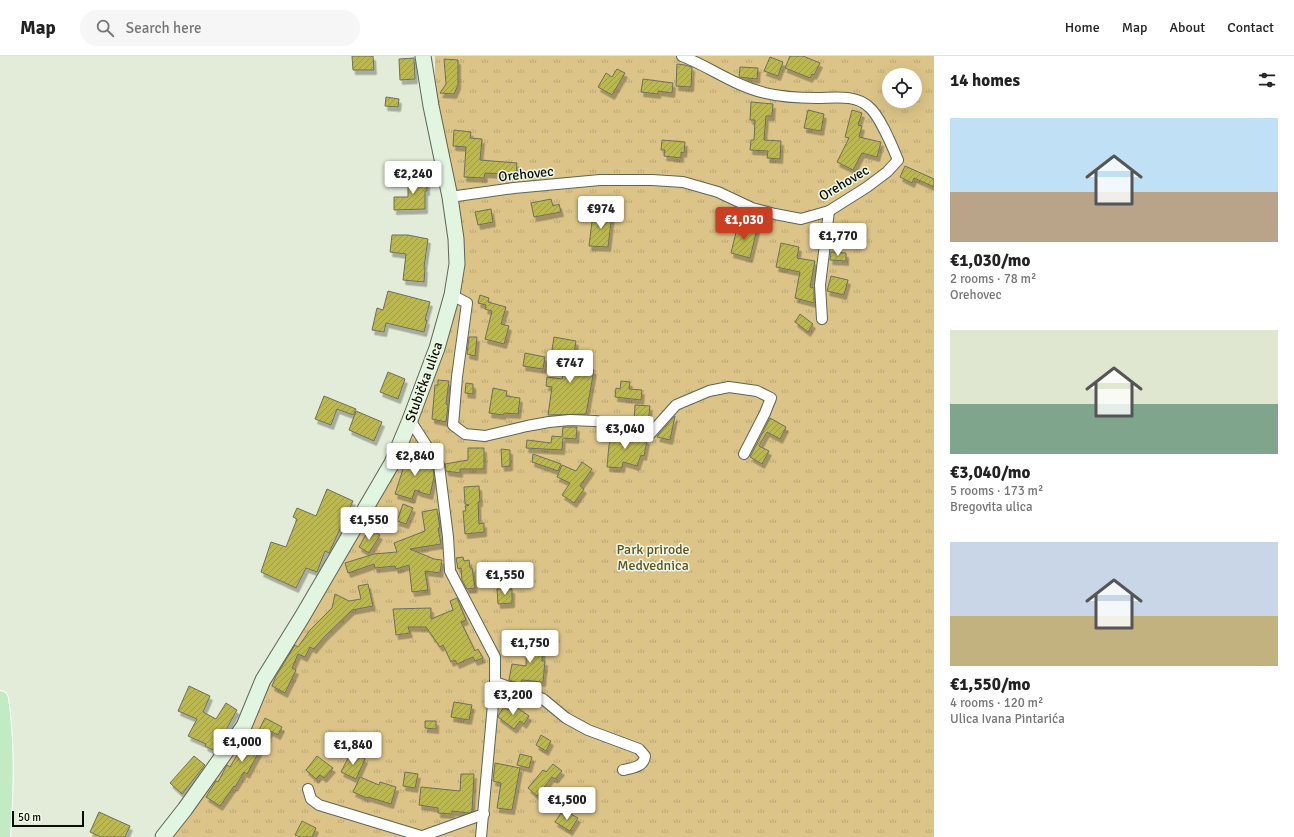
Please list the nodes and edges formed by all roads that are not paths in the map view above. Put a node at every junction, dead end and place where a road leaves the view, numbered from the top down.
1 (423, 56) edge
2 (682, 56) edge
3 (450, 198) junction
4 (829, 211) junction
5 (452, 296) junction
6 (822, 319) dead end
7 (410, 420) junction
8 (744, 454) dead end
9 (495, 682) junction
10 (0, 699) edge
11 (623, 770) dead end
12 (308, 789) dead end
13 (484, 814) junction
14 (420, 836) edge
15 (2, 837) edge
16 (163, 837) edge
17 (481, 837) edge

1 - 3 main road, Stubička ulica
2 - 4 street, Orehovec
3 - 4 street, Orehovec
3 - 5 main road, Stubička ulica
4 - 6 street
5 - 7 main road, Stubička ulica
5 - 8 street
7 - 9 street
7 - 16 main road, Stubička ulica
9 - 11 street
9 - 13 street
10 - 15 main road
12 - 14 street
13 - 14 street
13 - 17 street

